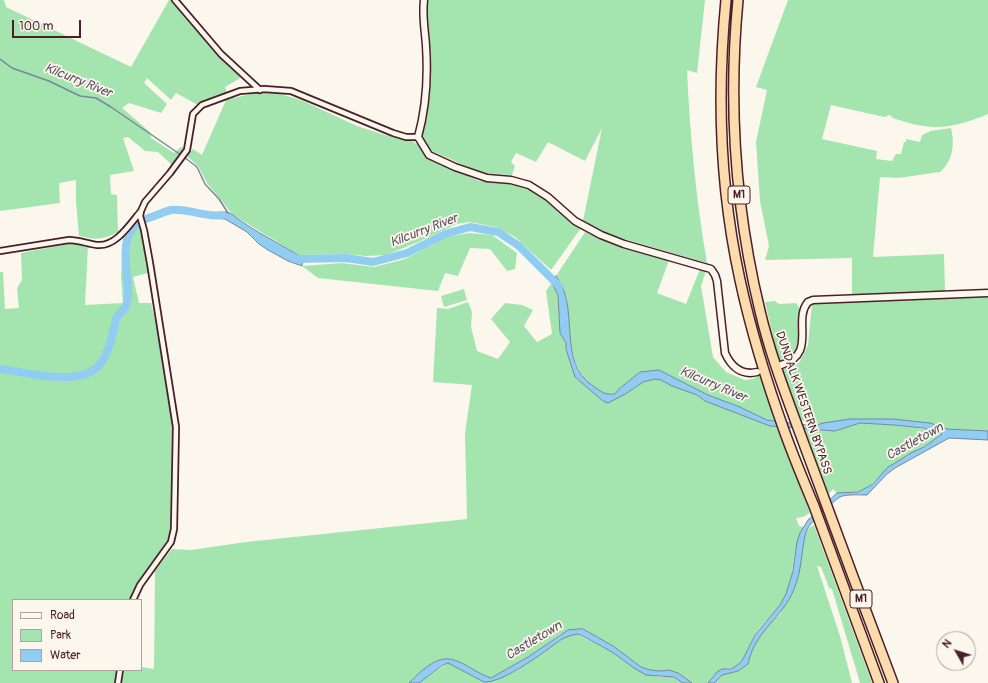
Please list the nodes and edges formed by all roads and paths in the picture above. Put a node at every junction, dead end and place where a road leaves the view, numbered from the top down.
1 (175, 0) edge
2 (424, 0) edge
3 (726, 0) edge
4 (738, 0) edge
5 (260, 90) junction
6 (418, 137) junction
7 (141, 214) junction
8 (0, 251) edge
9 (988, 293) edge
10 (782, 365) dead end
11 (757, 372) dead end
12 (133, 599) edge
13 (120, 671) edge
14 (118, 683) edge
15 (879, 683) edge
16 (892, 683) edge

1 - 5 street
2 - 6 street
3 - 15 highway, DUNDALK WESTERN BYPASS / M1
4 - 16 highway, DUNDALK WESTERN BYPASS / M1
5 - 6 street
5 - 7 street
6 - 11 street
7 - 8 street
7 - 12 street
9 - 10 street
13 - 14 street

